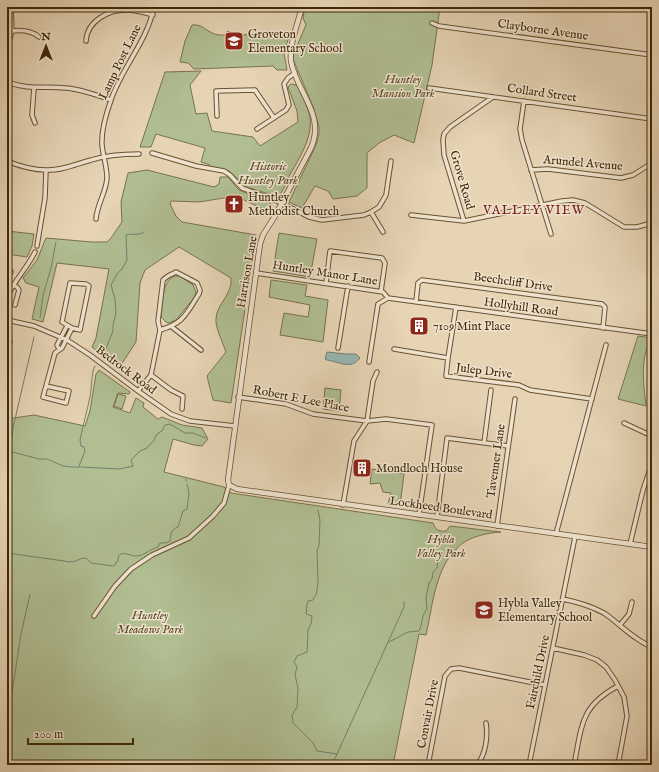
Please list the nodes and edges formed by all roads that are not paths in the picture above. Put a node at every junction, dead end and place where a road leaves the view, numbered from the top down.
1 (11, 7) edge
2 (154, 7) edge
3 (302, 7) edge
4 (153, 15) junction
5 (432, 23) dead end
6 (12, 31) junction
7 (39, 37) dead end
8 (86, 41) dead end
9 (7, 49) edge
10 (652, 55) edge
11 (295, 73) junction
12 (7, 82) edge
13 (34, 88) junction
14 (429, 88) dead end
15 (493, 97) junction
16 (111, 100) junction
17 (524, 101) junction
18 (217, 116) dead end
19 (274, 118) junction
20 (652, 118) edge
21 (35, 123) dead end
22 (257, 130) dead end
23 (152, 153) dead end
24 (140, 154) dead end
25 (104, 157) junction
26 (7, 161) edge
27 (391, 161) dead end
28 (652, 163) edge
29 (46, 170) junction
30 (532, 170) junction
31 (282, 203) junction
32 (542, 205) junction
33 (372, 212) junction
34 (411, 215) dead end
35 (96, 219) dead end
36 (464, 221) junction
37 (652, 223) edge
38 (383, 232) dead end
39 (551, 234) dead end
40 (37, 246) dead end
41 (35, 252) dead end
42 (256, 273) junction
43 (7, 282) edge
44 (326, 283) junction
45 (13, 285) junction
46 (348, 286) junction
47 (381, 291) junction
48 (7, 297) edge
49 (388, 298) junction
50 (416, 302) junction
51 (15, 305) dead end
52 (456, 308) junction
53 (7, 320) edge
54 (67, 326) junction
55 (172, 326) junction
56 (72, 328) junction
57 (603, 328) junction
58 (160, 330) junction
59 (652, 334) edge
60 (61, 337) junction
61 (67, 340) junction
62 (606, 345) dead end
63 (338, 348) dead end
64 (394, 349) dead end
65 (58, 350) junction
66 (201, 350) dead end
67 (448, 358) junction
68 (369, 362) dead end
69 (377, 372) dead end
70 (152, 375) junction
71 (46, 386) junction
72 (491, 390) dead end
73 (138, 391) junction
74 (238, 397) junction
75 (515, 399) dead end
76 (592, 399) junction
77 (182, 409) dead end
78 (367, 421) junction
79 (624, 423) dead end
80 (235, 426) junction
81 (652, 436) edge
82 (484, 443) junction
83 (508, 446) junction
84 (652, 463) edge
85 (229, 486) junction
86 (343, 505) junction
87 (419, 515) junction
88 (437, 517) junction
89 (496, 526) junction
90 (556, 534) junction
91 (575, 537) junction
92 (630, 544) junction
93 (652, 547) edge
94 (563, 599) junction
95 (632, 602) dead end
96 (94, 616) dead end
97 (620, 625) junction
98 (652, 647) edge
99 (553, 648) junction
100 (546, 686) junction
101 (618, 686) junction
102 (486, 723) dead end
103 (428, 765) edge
104 (477, 765) edge
105 (529, 765) edge
106 (574, 765) edge
107 (618, 765) edge

1 - 6 street
2 - 4 street, Lamp Post Lane
3 - 11 street, Harrison Lane
4 - 8 street
4 - 16 street, Lamp Post Lane
5 - 10 street, Clayborne Avenue
6 - 7 street
6 - 9 street
11 - 19 street
11 - 31 street, Harrison Lane
12 - 13 street
13 - 16 street
13 - 21 street
14 - 15 street, Collard Street
15 - 17 street, Collard Street
15 - 36 street, Grove Road
16 - 25 street, Lamp Post Lane
17 - 20 street, Collard Street
17 - 30 street
18 - 19 street
19 - 22 street
23 - 31 street
24 - 25 street
25 - 29 street
25 - 35 street, Lamp Post Lane
26 - 29 street
27 - 33 street
28 - 30 street, Arundel Avenue
29 - 40 street
30 - 32 street
31 - 33 street
31 - 42 street, Harrison Lane
32 - 36 street
32 - 37 street
32 - 39 street
33 - 38 street
34 - 36 street
41 - 45 street
42 - 44 street, Huntley Manor Lane
42 - 74 street, Harrison Lane
43 - 45 street
44 - 46 street, Huntley Manor Lane
44 - 47 street
45 - 48 street
45 - 51 street
46 - 47 street, Huntley Manor Lane
46 - 63 street
47 - 49 street, Huntley Manor Lane
49 - 50 street, Hollyhill Road
49 - 68 street
50 - 52 street, Hollyhill Road
50 - 57 street, Beechcliff Drive
52 - 57 street, Hollyhill Road
52 - 67 street
53 - 60 street, Bedrock Road
54 - 56 street
54 - 56 street
54 - 60 street
55 - 58 street
55 - 58 street
55 - 66 street
56 - 61 street
57 - 59 street, Hollyhill Road
58 - 70 street
60 - 61 street, Bedrock Road
60 - 65 street
61 - 65 street
61 - 73 street, Bedrock Road
62 - 76 street
64 - 67 street, Julep Drive
65 - 71 street
67 - 76 street, Julep Drive
69 - 78 street
70 - 73 street
70 - 77 street
71 - 71 street
72 - 82 street
73 - 80 street, Bedrock Road
74 - 78 street, Robert E Lee Place
74 - 80 street, Harrison Lane
75 - 83 street, Tavenner Lane
76 - 90 street
78 - 86 street
78 - 87 street, Robert E Lee Place
79 - 81 street
80 - 85 street, Harrison Lane
82 - 83 street
82 - 88 street
83 - 89 street, Tavenner Lane
84 - 92 street
85 - 86 street, Lockheed Boulevard
85 - 96 street
86 - 87 street, Lockheed Boulevard
87 - 88 street, Lockheed Boulevard
88 - 89 street, Lockheed Boulevard
89 - 90 street, Lockheed Boulevard
90 - 91 street, Lockheed Boulevard
91 - 92 street, Lockheed Boulevard
91 - 94 street, Fairchild Drive
92 - 93 street, Lockheed Boulevard
94 - 97 street
94 - 99 street, Fairchild Drive
95 - 97 street
97 - 98 street
99 - 100 street, Fairchild Drive
99 - 101 street
100 - 103 street, Convair Drive
100 - 105 street, Fairchild Drive
101 - 106 street
101 - 107 street
102 - 104 street

